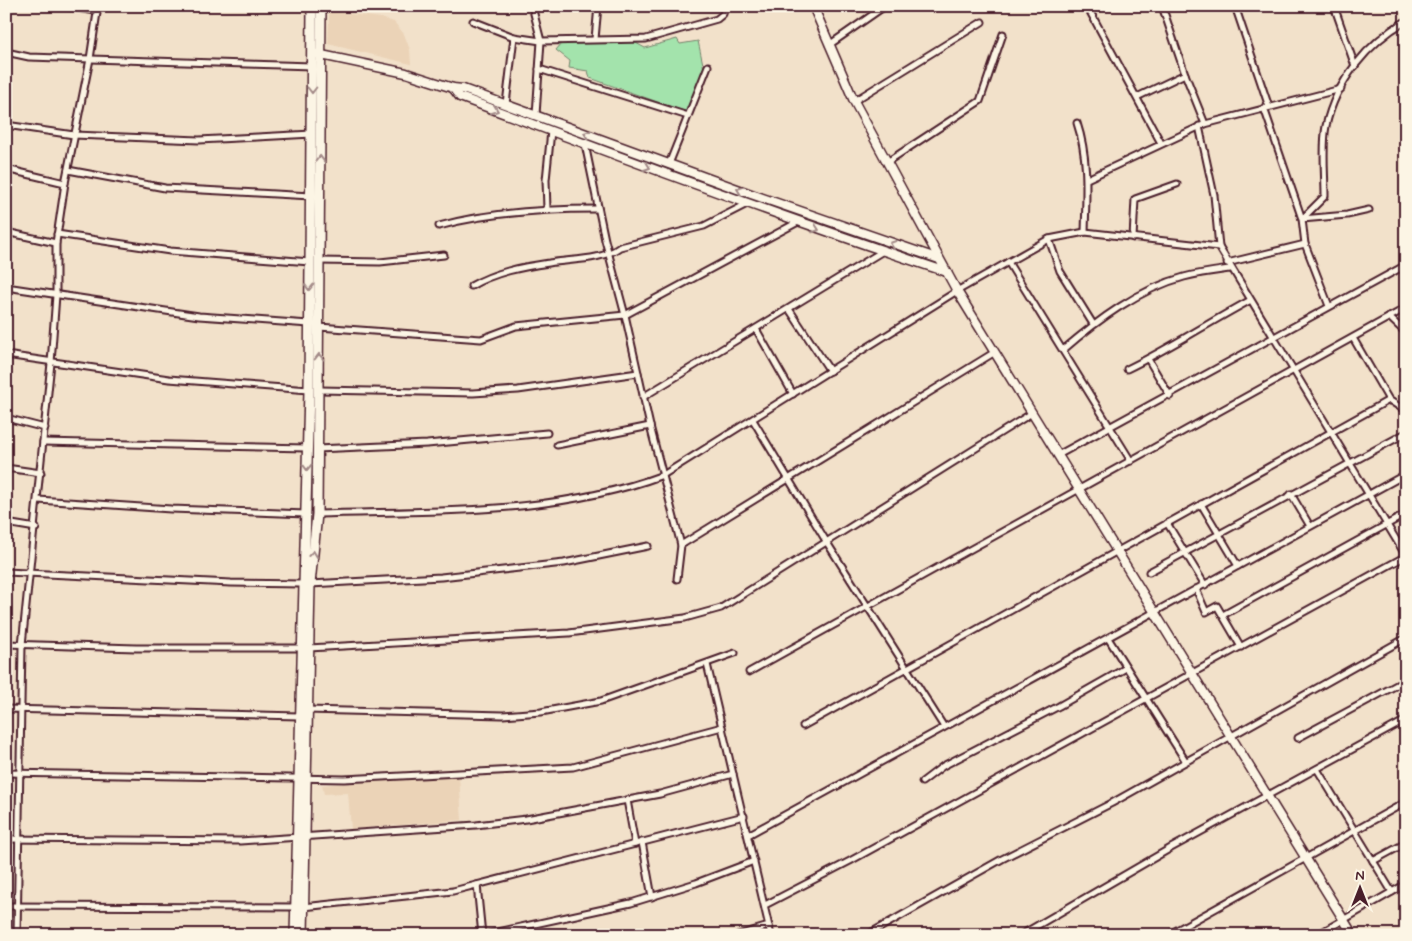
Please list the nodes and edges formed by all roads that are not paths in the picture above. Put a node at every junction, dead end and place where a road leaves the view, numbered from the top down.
1 (63, 6) edge
2 (312, 6) edge
3 (321, 6) edge
4 (532, 6) edge
5 (598, 6) edge
6 (725, 6) edge
7 (813, 6) edge
8 (884, 6) edge
9 (1087, 6) edge
10 (1162, 6) edge
11 (1229, 6) edge
12 (1246, 6) edge
13 (1334, 6) edge
14 (97, 9) edge
15 (1236, 9) junction
16 (473, 21) dead end
17 (1406, 21) edge
18 (982, 22) dead end
19 (1003, 34) dead end
20 (514, 37) junction
21 (594, 39) junction
22 (540, 41) junction
23 (828, 45) junction
24 (6, 52) edge
25 (312, 53) junction
26 (322, 54) junction
27 (90, 59) junction
28 (312, 66) junction
29 (708, 66) dead end
30 (1355, 66) junction
31 (539, 69) junction
32 (1185, 74) junction
33 (453, 88) junction
34 (1340, 88) junction
35 (1137, 97) junction
36 (854, 101) junction
37 (506, 104) junction
38 (1266, 108) junction
39 (536, 115) junction
40 (688, 116) junction
41 (1078, 123) dead end
42 (1205, 124) junction
43 (6, 125) edge
44 (1199, 126) junction
45 (551, 131) junction
46 (312, 134) junction
47 (74, 135) junction
48 (1161, 143) junction
49 (586, 144) junction
50 (887, 162) junction
51 (669, 164) junction
52 (6, 169) edge
53 (68, 170) junction
54 (1087, 179) junction
55 (316, 182) junction
56 (64, 183) junction
57 (1177, 184) dead end
58 (311, 196) junction
59 (747, 204) junction
60 (597, 209) junction
61 (547, 210) junction
62 (1369, 210) dead end
63 (1302, 219) junction
64 (798, 222) junction
65 (439, 226) dead end
66 (6, 232) edge
67 (1085, 232) junction
68 (57, 234) junction
69 (1133, 238) junction
70 (1049, 239) junction
71 (56, 242) junction
72 (1305, 244) junction
73 (1219, 247) junction
74 (884, 251) junction
75 (444, 254) dead end
76 (610, 254) junction
77 (939, 259) junction
78 (320, 261) junction
79 (310, 262) junction
80 (1008, 262) junction
81 (1227, 263) junction
82 (1406, 265) edge
83 (1230, 269) junction
84 (947, 272) junction
85 (472, 286) dead end
86 (6, 287) edge
87 (957, 291) junction
88 (56, 295) junction
89 (1250, 301) junction
90 (1329, 306) junction
91 (1406, 308) edge
92 (789, 309) junction
93 (625, 315) junction
94 (1389, 317) junction
95 (309, 324) junction
96 (1093, 324) junction
97 (319, 327) junction
98 (756, 329) junction
99 (1406, 332) edge
100 (1272, 338) junction
101 (1352, 338) junction
102 (1063, 350) junction
103 (994, 352) junction
104 (6, 355) edge
105 (1148, 359) junction
106 (51, 362) junction
107 (1127, 370) dead end
108 (830, 371) junction
109 (1292, 371) junction
110 (638, 373) junction
111 (308, 390) junction
112 (320, 390) junction
113 (793, 394) junction
114 (1170, 396) junction
115 (643, 397) junction
116 (1389, 400) junction
117 (1406, 411) edge
118 (1032, 413) junction
119 (6, 418) edge
120 (753, 420) junction
121 (650, 426) junction
122 (1111, 427) junction
123 (45, 428) junction
124 (547, 433) dead end
125 (1330, 433) junction
126 (1406, 433) edge
127 (44, 442) junction
128 (557, 444) dead end
129 (307, 448) junction
130 (318, 449) junction
131 (1058, 455) junction
132 (1131, 461) junction
133 (1348, 462) junction
134 (6, 468) edge
135 (40, 473) junction
136 (1406, 474) edge
137 (663, 475) junction
138 (789, 478) junction
139 (1080, 490) junction
140 (1291, 494) junction
141 (1368, 494) junction
142 (38, 500) junction
143 (1201, 504) junction
144 (306, 514) junction
145 (317, 514) junction
146 (1406, 514) edge
147 (6, 522) edge
148 (1167, 523) junction
149 (1386, 524) junction
150 (1310, 526) junction
151 (36, 528) junction
152 (1219, 534) junction
153 (826, 541) junction
154 (681, 545) junction
155 (648, 546) dead end
156 (1117, 550) junction
157 (1185, 552) junction
158 (1406, 556) edge
159 (1238, 566) junction
160 (6, 572) edge
161 (1149, 572) dead end
162 (28, 574) junction
163 (677, 579) dead end
164 (306, 584) junction
165 (1204, 585) junction
166 (1196, 590) junction
167 (868, 608) junction
168 (1155, 612) junction
169 (1223, 615) junction
170 (1108, 638) junction
171 (1406, 638) edge
172 (6, 644) edge
173 (22, 645) junction
174 (1241, 647) junction
175 (305, 648) junction
176 (735, 653) dead end
177 (707, 664) junction
178 (906, 667) junction
179 (1126, 668) junction
180 (749, 672) dead end
181 (1193, 674) junction
182 (1406, 680) edge
183 (1145, 699) junction
184 (6, 710) edge
185 (22, 710) junction
186 (307, 710) junction
187 (299, 716) junction
188 (1406, 720) edge
189 (803, 726) dead end
190 (722, 727) junction
191 (944, 727) junction
192 (1230, 734) junction
193 (1298, 738) dead end
194 (1185, 760) junction
195 (1317, 769) junction
196 (6, 773) edge
197 (19, 773) junction
198 (733, 774) junction
199 (302, 779) junction
200 (922, 782) dead end
201 (1268, 796) junction
202 (627, 800) junction
203 (1406, 802) edge
204 (744, 816) junction
205 (1354, 830) junction
206 (748, 835) junction
207 (301, 837) junction
208 (6, 839) edge
209 (18, 839) junction
210 (642, 842) junction
211 (1406, 843) edge
212 (635, 844) junction
213 (1305, 857) junction
214 (754, 861) junction
215 (1373, 861) junction
216 (1406, 884) edge
217 (477, 885) junction
218 (1392, 892) junction
219 (652, 897) junction
220 (765, 905) junction
221 (6, 906) edge
222 (18, 906) junction
223 (299, 907) junction
224 (1344, 919) junction
225 (769, 926) junction
226 (17, 935) edge
227 (295, 935) edge
228 (303, 935) edge
229 (483, 935) edge
230 (738, 935) edge
231 (772, 935) edge
232 (866, 935) edge
233 (1021, 935) edge
234 (1168, 935) edge
235 (1317, 935) edge
236 (1354, 935) edge

1 - 14 street
2 - 25 main road
3 - 26 main road
4 - 22 street
5 - 21 street
6 - 21 street
7 - 23 main road
8 - 23 street
9 - 35 street
10 - 32 street
11 - 15 street
12 - 15 street
13 - 30 street
14 - 27 street
15 - 38 street
16 - 20 street
17 - 30 street
18 - 36 street
19 - 50 street
20 - 22 street
20 - 37 street
21 - 22 street
22 - 31 street
23 - 36 main road
24 - 27 street
25 - 26 main road
25 - 28 main road
26 - 33 main road
55 -> 26 main road
27 - 28 street
27 - 47 street
28 -> 46 main road
29 - 40 street
30 - 34 street
31 - 39 street
31 - 40 street
32 - 35 street
32 - 42 street
33 - 37 main road
33 -> 45 main road
34 - 38 street
34 - 63 street
35 - 48 street
36 - 50 main road
37 - 39 main road
38 - 42 street
38 - 63 street
51 -> 39 main road
40 - 51 street
41 - 54 street
42 - 44 street
43 - 47 street
44 - 48 street
44 - 73 street
45 - 49 main road
45 - 61 street
46 - 47 street
46 - 55 main road
47 - 53 street
48 - 54 street
49 -> 59 main road
49 - 60 street
50 - 77 main road
77 -> 51 main road
52 - 56 street
53 - 56 street
53 - 58 street
54 - 67 street
55 - 58 main road
55 - 78 main road
56 - 68 street
57 - 69 street
58 - 79 main road
59 - 64 main road
59 - 76 street
60 - 61 street
60 - 76 street
61 - 65 street
62 - 63 street
63 - 72 street
64 -> 74 main road
64 - 93 street
66 - 71 street
67 - 69 street
67 - 70 street
68 - 71 street
68 - 79 street
69 - 73 street
70 - 80 street
70 - 96 street
71 - 88 street
72 - 81 street
72 - 90 street
73 - 81 street
74 - 84 main road
74 - 92 street
75 - 78 street
76 - 85 street
76 - 93 street
77 - 84 main road
78 - 97 main road
79 -> 95 main road
80 - 87 street
80 - 102 street
81 - 83 street
82 - 90 street
83 - 89 street
83 - 96 street
84 - 87 main road
86 - 88 street
87 - 103 main road
87 - 108 street
88 - 95 street
88 - 106 street
89 - 100 street
89 - 105 street
90 - 100 street
91 - 94 street
92 - 98 street
92 - 108 street
93 - 97 street
93 - 110 street
94 - 99 street
94 - 101 street
95 - 111 main road
96 - 102 street
112 -> 97 main road
98 - 113 street
98 - 115 street
100 - 109 street
100 - 114 street
101 - 109 street
101 - 116 street
102 - 122 street
103 - 118 main road
103 - 138 street
104 - 106 street
105 - 107 street
105 - 114 street
106 - 111 street
106 - 123 street
108 - 113 street
109 - 125 street
109 - 132 street
110 - 112 street
110 - 115 street
111 - 129 main road
112 - 130 main road
113 - 120 street
114 - 122 street
115 - 121 street
116 - 117 street
116 - 125 street
118 - 131 main road
118 - 153 street
119 - 123 street
120 - 137 street
120 - 138 street
121 - 128 street
121 - 137 street
122 - 131 street
122 - 132 street
123 - 127 street
124 - 130 street
125 - 133 street
125 - 143 street
126 - 133 street
127 - 129 street
127 - 135 street
129 -> 144 main road
130 - 145 main road
131 - 139 main road
132 - 139 street
133 - 140 street
133 - 141 street
134 - 135 street
135 - 142 street
136 - 141 street
137 - 145 street
137 - 154 street
138 - 153 street
138 - 154 street
139 - 156 main road
139 - 167 street
140 - 150 street
140 - 152 street
141 - 149 street
141 - 150 street
142 - 144 street
142 - 151 street
143 - 148 street
143 - 152 street
144 - 145 main road
144 - 164 main road
164 -> 145 main road
146 - 149 street
147 - 151 street
148 - 156 street
148 - 157 street
149 - 158 street
149 - 169 street
150 - 159 street
151 - 162 street
152 - 157 street
152 - 159 street
153 - 167 street
153 - 175 street
154 - 163 street
155 - 164 street
156 - 168 main road
156 - 178 street
157 - 161 street
157 - 165 street
158 - 174 street
159 - 165 street
160 - 162 street
162 - 164 street
162 - 173 street
164 - 175 main road
165 - 166 street
166 - 168 street
166 - 169 street
167 - 178 street
167 - 180 street
168 - 170 street
168 - 181 main road
169 - 174 street
170 - 179 street
170 - 191 street
171 - 192 street
172 - 173 street
173 - 175 street
173 - 185 street
174 - 181 street
175 - 186 main road
175 - 187 main road
176 - 177 street
177 - 186 street
177 - 190 street
178 - 189 street
178 - 191 street
179 - 183 street
179 - 200 street
181 - 183 street
181 - 192 main road
182 - 193 street
183 - 194 street
183 - 220 street
184 - 185 street
185 - 187 street
185 - 197 street
186 - 199 main road
187 - 199 main road
188 - 195 street
190 - 198 street
190 - 199 street
191 - 206 street
192 - 194 street
192 - 201 main road
194 - 232 street
195 - 201 street
195 - 205 street
196 - 197 street
197 - 199 street
197 - 209 street
198 - 202 street
198 - 204 street
199 - 207 main road
201 - 213 main road
201 - 233 street
202 - 207 street
202 - 212 street
203 - 205 street
204 - 206 street
204 - 210 street
205 - 213 street
205 - 215 street
206 - 214 street
207 - 209 street
207 - 223 main road
208 - 209 street
209 - 222 street
210 - 212 street
210 - 219 street
211 - 215 street
212 - 217 street
213 - 224 main road
213 - 234 street
214 - 219 street
214 - 220 street
215 - 218 street
216 - 218 street
217 - 223 street
217 - 229 street
218 - 224 street
219 - 229 street
220 - 225 street
221 - 222 street
222 - 223 street
222 - 226 street
223 - 227 main road
223 - 228 main road
224 - 235 street
224 - 236 main road
225 - 230 street
225 - 231 street

